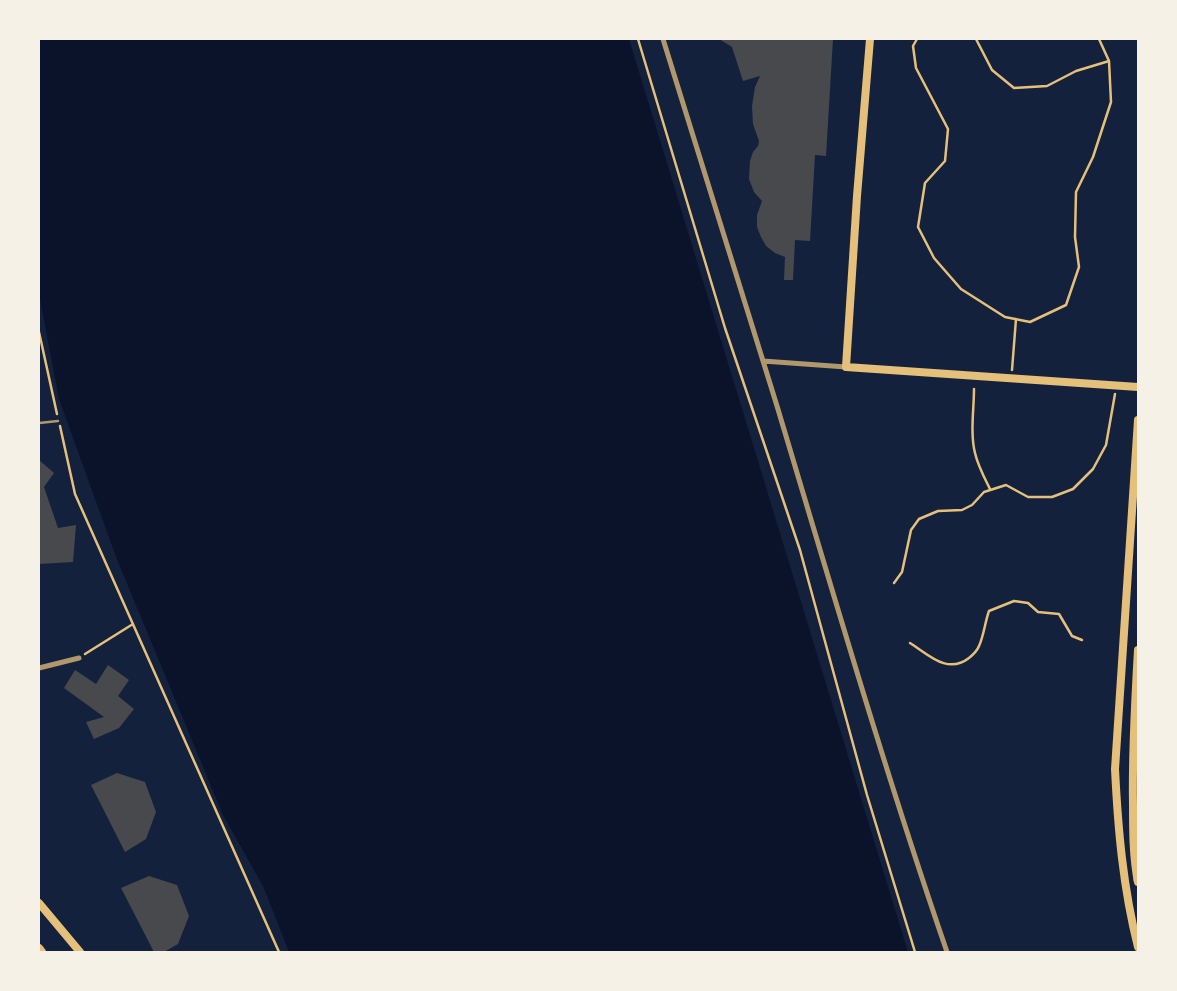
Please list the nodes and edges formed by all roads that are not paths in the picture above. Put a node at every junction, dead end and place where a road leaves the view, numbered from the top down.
1 (663, 39) edge
2 (870, 39) edge
3 (763, 361) junction
4 (846, 366) junction
5 (1138, 387) edge
6 (1138, 420) edge
7 (58, 421) road end
8 (39, 423) edge
9 (1138, 650) edge
10 (80, 658) road end
11 (39, 668) edge
12 (1138, 880) edge
13 (39, 903) edge
14 (1138, 947) edge
15 (39, 948) edge
16 (42, 952) edge
17 (80, 952) edge
18 (946, 952) edge

1 - 3 street
2 - 4 main road
3 - 4 street
3 - 18 street
4 - 5 main road
6 - 14 main road
7 - 8 lane
9 - 12 main road
10 - 11 street
13 - 17 main road
15 - 16 main road

